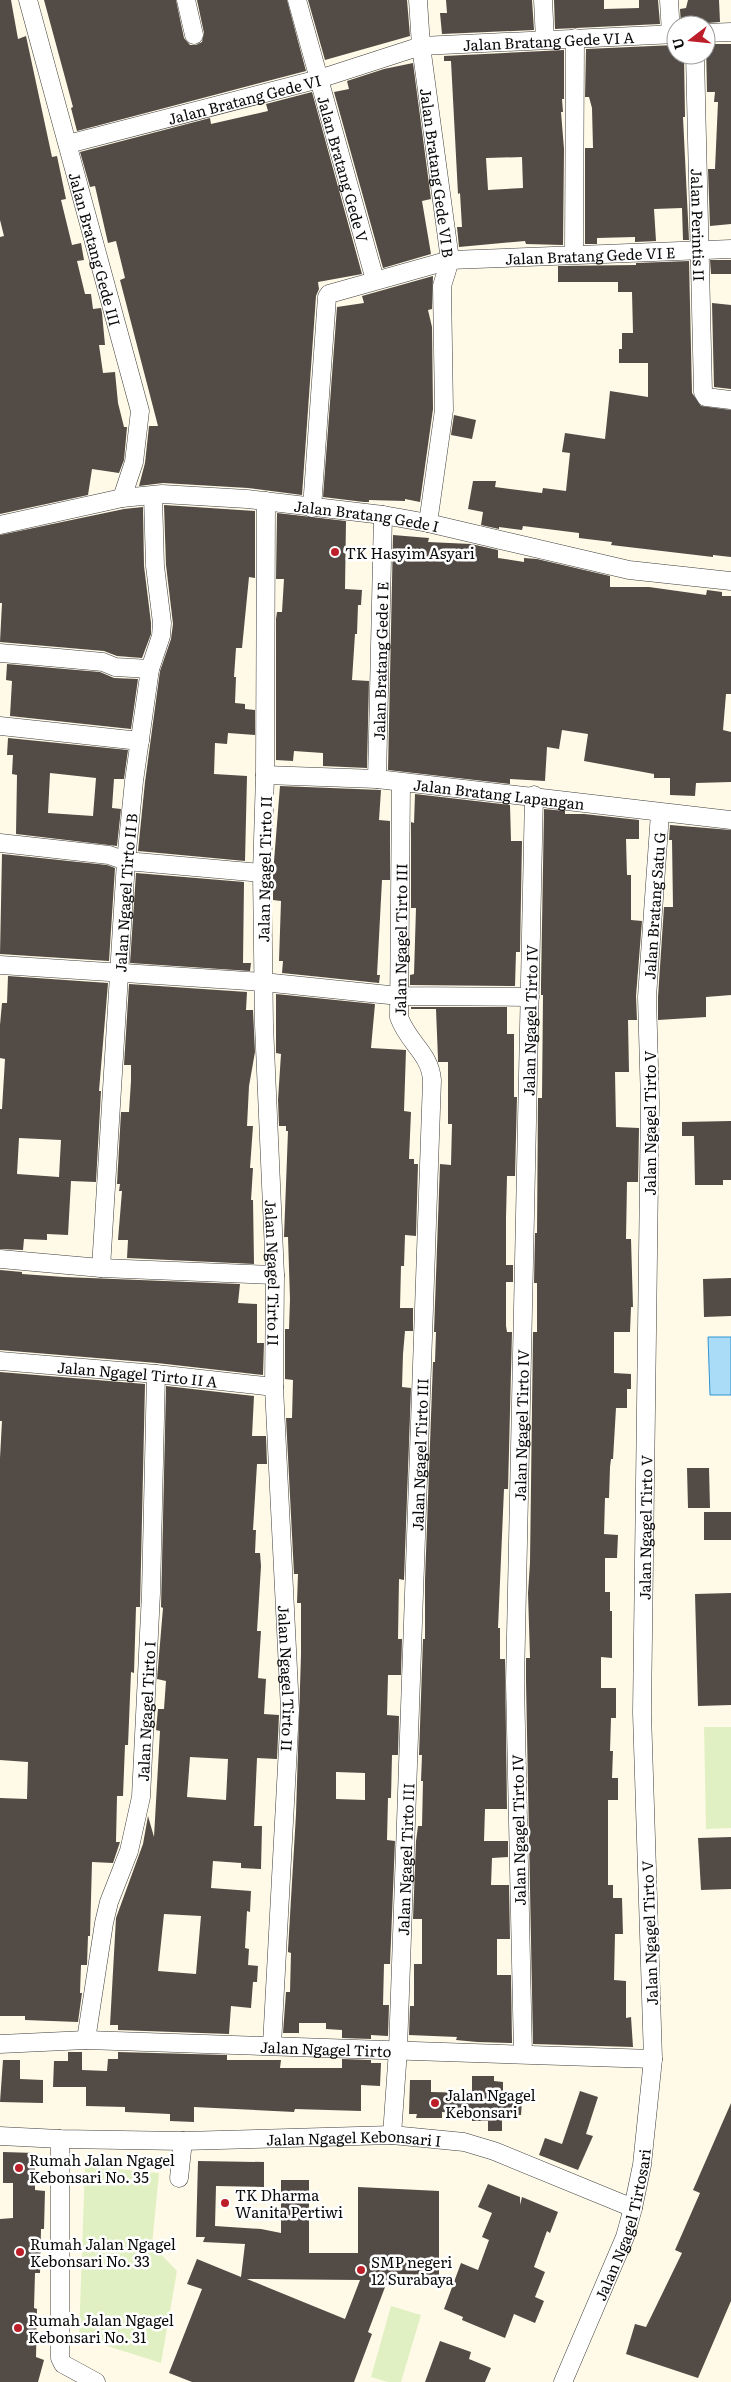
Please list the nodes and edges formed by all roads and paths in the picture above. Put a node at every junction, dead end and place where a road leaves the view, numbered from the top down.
1 (28, 0) edge
2 (186, 0) edge
3 (297, 0) edge
4 (418, 0) edge
5 (543, 0) edge
6 (669, 0) edge
7 (671, 15) edge
8 (731, 32) edge
9 (716, 33) edge
10 (666, 34) edge
11 (194, 35) dead end
12 (575, 38) junction
13 (545, 40) junction
14 (421, 46) junction
15 (695, 65) edge
16 (319, 79) junction
17 (68, 144) junction
18 (731, 249) edge
19 (699, 251) junction
20 (574, 254) junction
21 (450, 260) junction
22 (375, 280) junction
23 (731, 400) edge
24 (153, 496) junction
25 (122, 498) junction
26 (266, 501) junction
27 (312, 508) junction
28 (383, 515) junction
29 (428, 523) junction
30 (0, 525) edge
31 (731, 581) edge
32 (0, 653) edge
33 (150, 669) junction
34 (0, 726) edge
35 (140, 740) junction
36 (265, 775) junction
37 (377, 779) junction
38 (401, 783) junction
39 (534, 796) junction
40 (660, 814) junction
41 (731, 820) edge
42 (0, 843) edge
43 (126, 861) junction
44 (262, 873) junction
45 (0, 965) edge
46 (119, 974) junction
47 (264, 982) junction
48 (399, 996) junction
49 (530, 997) junction
50 (648, 997) joint
51 (0, 1259) edge
52 (101, 1268) junction
53 (275, 1275) junction
54 (0, 1361) edge
55 (156, 1374) junction
56 (274, 1387) junction
57 (86, 2040) junction
58 (0, 2044) edge
59 (272, 2045) junction
60 (398, 2050) junction
61 (523, 2054) junction
62 (653, 2059) junction
63 (392, 2135) junction
64 (0, 2136) edge
65 (60, 2139) junction
66 (183, 2141) junction
67 (179, 2178) dead end
68 (633, 2208) junction
69 (96, 2382) edge
70 (563, 2382) edge

1 - 17 street, Jalan Bratang Gede III
2 - 11 street
3 - 16 street, Jalan Bratang Gede V
4 - 14 street, Jalan Bratang Gede VI B
5 - 13 street
6 - 7 street
8 - 9 street
10 - 12 street, Jalan Bratang Gede VI A
12 - 13 street, Jalan Bratang Gede VI A
12 - 20 street
13 - 14 street, Jalan Bratang Gede VI A
14 - 16 street, Jalan Bratang Gede VI
14 - 21 street, Jalan Bratang Gede VI B
15 - 19 street, Jalan Perintis II
16 - 17 street, Jalan Bratang Gede VI
16 - 22 street, Jalan Bratang Gede V
17 - 25 street, Jalan Bratang Gede III
18 - 19 street, Jalan Bratang Gede VI E
19 - 20 street, Jalan Bratang Gede VI E
19 - 23 street, Jalan Perintis II
20 - 21 street, Jalan Bratang Gede VI E
21 - 22 street
21 - 29 street, Jalan Bratang Gede VI B
22 - 27 street
24 - 25 street, Jalan Bratang Gede I
24 - 26 street, Jalan Bratang Gede I
24 - 33 street, Jalan Ngagel Tirto II B
25 - 30 street, Jalan Bratang Gede I
26 - 27 street, Jalan Bratang Gede I
26 - 36 street, Jalan Ngagel Tirto II
27 - 28 street, Jalan Bratang Gede I
28 - 29 street, Jalan Bratang Gede I
28 - 37 street, Jalan Bratang Gede I E
29 - 31 street, Jalan Bratang Gede I
32 - 33 street
33 - 35 street, Jalan Ngagel Tirto II B
34 - 35 street
35 - 43 street, Jalan Ngagel Tirto II B
36 - 37 street, Jalan Bratang Lapangan
36 - 44 street, Jalan Ngagel Tirto II
37 - 38 street, Jalan Bratang Lapangan
38 - 39 street, Jalan Bratang Lapangan
38 - 48 street, Jalan Ngagel Tirto III
39 - 40 street, Jalan Bratang Lapangan
39 - 49 street, Jalan Ngagel Tirto IV
40 - 41 street, Jalan Bratang Lapangan
40 - 50 street, Jalan Bratang Satu G
42 - 43 street
43 - 44 street
43 - 46 street, Jalan Ngagel Tirto II B
44 - 47 street, Jalan Ngagel Tirto II
45 - 46 street
46 - 47 street
46 - 52 street, Jalan Ngagel Tirto II B
47 - 48 street
47 - 53 street, Jalan Ngagel Tirto II
48 - 49 street
48 - 60 street, Jalan Ngagel Tirto III
49 - 61 street, Jalan Ngagel Tirto IV
50 - 62 street, Jalan Ngagel Tirto V
51 - 52 street
52 - 53 street
53 - 56 street, Jalan Ngagel Tirto II
54 - 55 street, Jalan Ngagel Tirto II A
55 - 56 street, Jalan Ngagel Tirto II A
55 - 57 street, Jalan Ngagel Tirto I
56 - 59 street, Jalan Ngagel Tirto II
57 - 58 street, Jalan Ngagel Tirto
57 - 59 street, Jalan Ngagel Tirto
59 - 60 street, Jalan Ngagel Tirto
60 - 61 street, Jalan Ngagel Tirto
60 - 63 street, Jalan Ngagel Tirto III
61 - 62 street, Jalan Ngagel Tirto
62 - 68 street, Jalan Ngagel Tirtosari
63 - 66 street, Jalan Ngagel Kebonsari I
63 - 68 street, Jalan Ngagel Kebonsari I
64 - 65 street, Jalan Ngagel Kebonsari I
65 - 66 street, Jalan Ngagel Kebonsari I
65 - 69 street
66 - 67 street
68 - 70 street, Jalan Ngagel Tirtosari

